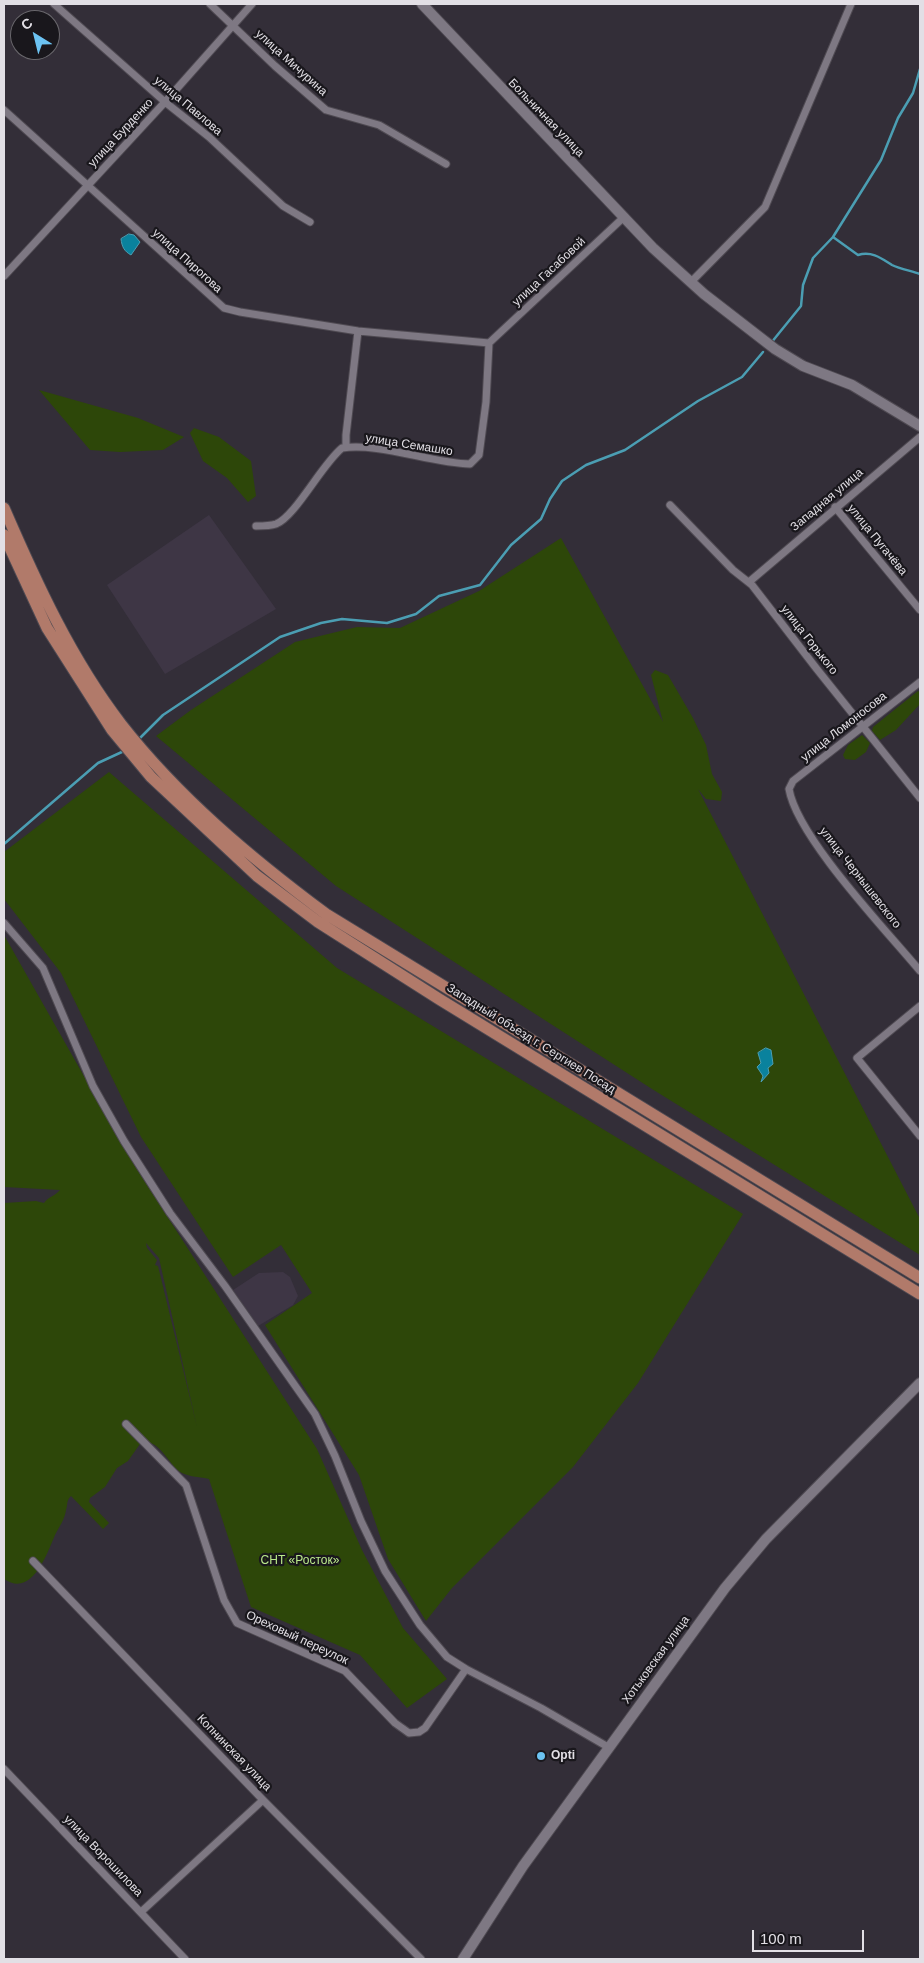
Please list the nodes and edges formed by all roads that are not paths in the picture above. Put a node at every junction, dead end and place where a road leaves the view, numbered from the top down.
1 (54, 4) edge
2 (210, 4) edge
3 (252, 4) edge
4 (422, 4) edge
5 (851, 4) edge
6 (233, 25) junction
7 (165, 102) junction
8 (4, 110) edge
9 (446, 164) dead end
10 (87, 187) junction
11 (624, 218) junction
12 (310, 222) dead end
13 (4, 276) edge
14 (691, 282) junction
15 (358, 331) junction
16 (490, 344) junction
17 (920, 426) edge
18 (920, 437) edge
19 (346, 447) junction
20 (670, 505) dead end
21 (835, 507) junction
22 (4, 508) edge
23 (256, 526) dead end
24 (4, 535) edge
25 (749, 582) junction
26 (920, 610) edge
27 (920, 682) edge
28 (116, 726) junction
29 (864, 727) junction
30 (155, 773) junction
31 (790, 794) joint
32 (920, 798) edge
33 (4, 923) edge
34 (920, 971) edge
35 (920, 1006) edge
36 (920, 1136) edge
37 (920, 1278) edge
38 (920, 1294) edge
39 (920, 1384) edge
40 (126, 1424) dead end
41 (33, 1560) dead end
42 (466, 1669) junction
43 (608, 1747) junction
44 (4, 1769) edge
45 (263, 1800) junction
46 (141, 1912) junction
47 (185, 1959) edge
48 (421, 1959) edge
49 (463, 1959) edge

1 - 7 street, улица Павлова
2 - 6 street, улица Мичурина
3 - 6 street, улица Бурденко
4 - 11 main road, Больничная улица
5 - 14 street
6 - 7 street, улица Бурденко
6 - 9 street, улица Мичурина
7 - 10 street, улица Бурденко
7 - 12 street, улица Павлова
8 - 10 street, улица Пирогова
10 - 13 street, улица Бурденко
10 - 15 street, улица Пирогова
11 - 14 main road, Больничная улица
11 - 16 street, улица Гасабовой
14 - 17 main road, Больничная улица
15 - 16 street, улица Пирогова
15 - 19 street
16 - 19 street, улица Семашко
18 - 21 street, Западная улица
19 - 23 street, улица Семашко
20 - 25 street, улица Горького
21 - 25 street, Западная улица
21 - 26 street, улица Пугачёва
22 - 28 main road
24 - 28 main road
25 - 29 street, улица Горького
27 - 29 street, улица Ломоносова
28 - 30 main road
29 - 31 street, улица Ломоносова
29 - 32 street, улица Горького
30 - 37 main road, Западный объезд г. Сергиев Посад
30 - 38 main road, Западный объезд г. Сергиев Посад
31 - 34 street, улица Чернышевского
33 - 42 street
35 - 36 street
39 - 43 main road, Хотьковская улица
40 - 42 street, Ореховый переулок
41 - 45 street, Копнинская улица
42 - 43 street
43 - 49 main road, Хотьковская улица
44 - 46 street, улица Ворошилова
45 - 46 street
45 - 48 street, Копнинская улица
46 - 47 street, улица Ворошилова

